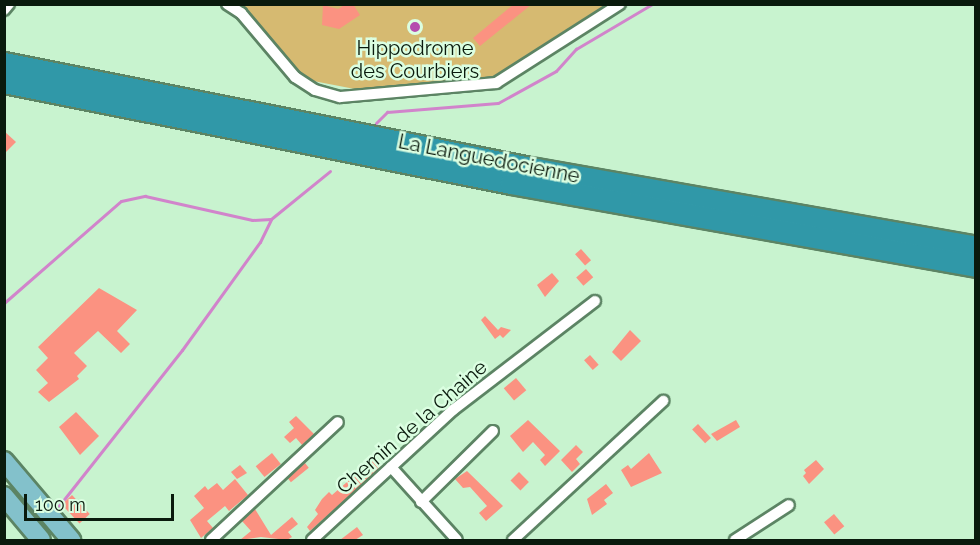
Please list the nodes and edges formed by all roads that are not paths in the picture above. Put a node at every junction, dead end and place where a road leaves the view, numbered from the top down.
1 (9, 4) edge
2 (227, 4) edge
3 (620, 4) edge
4 (4, 10) edge
5 (4, 63) edge
6 (4, 82) edge
7 (975, 248) edge
8 (975, 266) edge
9 (595, 301) dead end
10 (663, 400) dead end
11 (338, 422) dead end
12 (493, 431) dead end
13 (4, 460) edge
14 (391, 467) junction
15 (4, 496) edge
16 (421, 502) junction
17 (789, 505) dead end
18 (40, 540) edge
19 (71, 540) edge
20 (211, 540) edge
21 (312, 540) edge
22 (457, 540) edge
23 (513, 540) edge
24 (735, 540) edge

1 - 4 street
2 - 3 street
5 - 7 highway, La Languedocienne
6 - 8 highway, La Languedocienne
9 - 14 street, Chemin de la Chaine
10 - 23 street
11 - 20 street
12 - 16 street
13 - 19 main road
14 - 16 street
14 - 21 street, Chemin de la Chaine
15 - 18 main road
16 - 22 street
17 - 24 street

